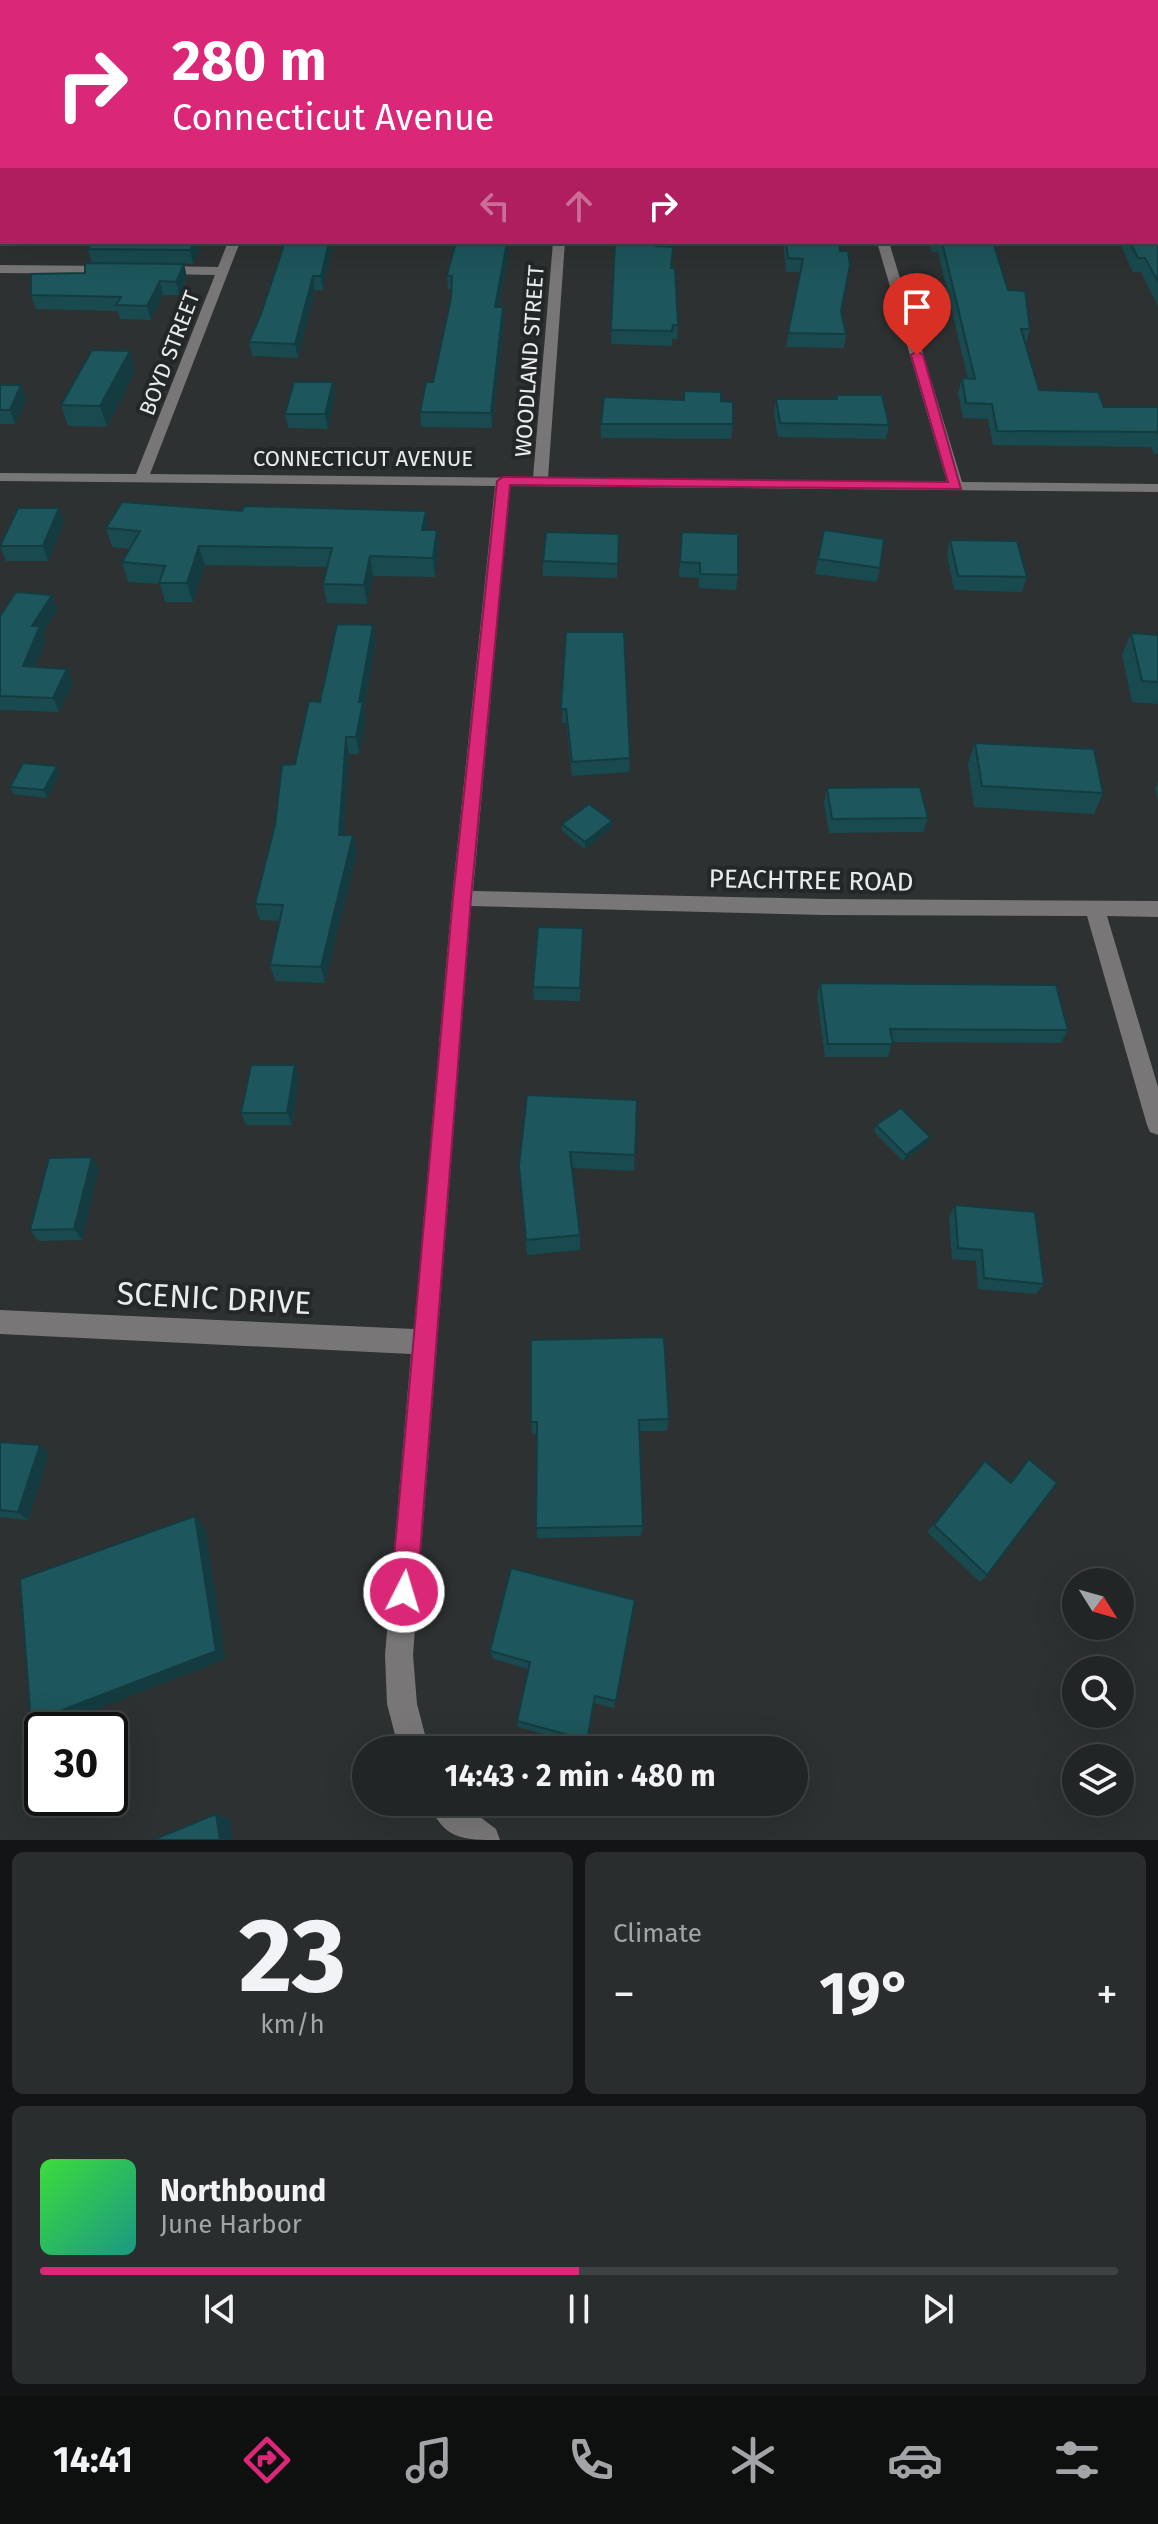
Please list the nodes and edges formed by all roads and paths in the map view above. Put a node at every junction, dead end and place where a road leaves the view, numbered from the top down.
1 (233, 244) edge
2 (559, 244) edge
3 (884, 244) edge
4 (0, 269) edge
5 (127, 270) edge
6 (143, 270) edge
7 (223, 271) junction
8 (0, 477) edge
9 (141, 479) junction
10 (503, 481) junction
11 (540, 483) junction
12 (956, 486) junction
13 (1158, 488) edge
14 (462, 898) junction
15 (1095, 909) junction
16 (1158, 909) edge
17 (1158, 1125) edge
18 (0, 1322) edge
19 (424, 1342) junction
20 (410, 1736) edge
21 (453, 1816) edge
22 (485, 1840) edge

1 - 7 street, BOYD STREET
2 - 11 street, WOODLAND STREET
3 - 12 street
4 - 5 street
6 - 7 street
7 - 9 street, BOYD STREET
8 - 9 street, CONNECTICUT AVENUE
9 - 10 street, CONNECTICUT AVENUE
10 - 11 street, CONNECTICUT AVENUE
10 - 14 street
11 - 12 street, CONNECTICUT AVENUE
12 - 13 street, CONNECTICUT AVENUE
14 - 15 street, PEACHTREE ROAD
14 - 19 street
15 - 16 street, PEACHTREE ROAD
15 - 17 street
18 - 19 street, SCENIC DRIVE
19 - 20 street
21 - 22 street

